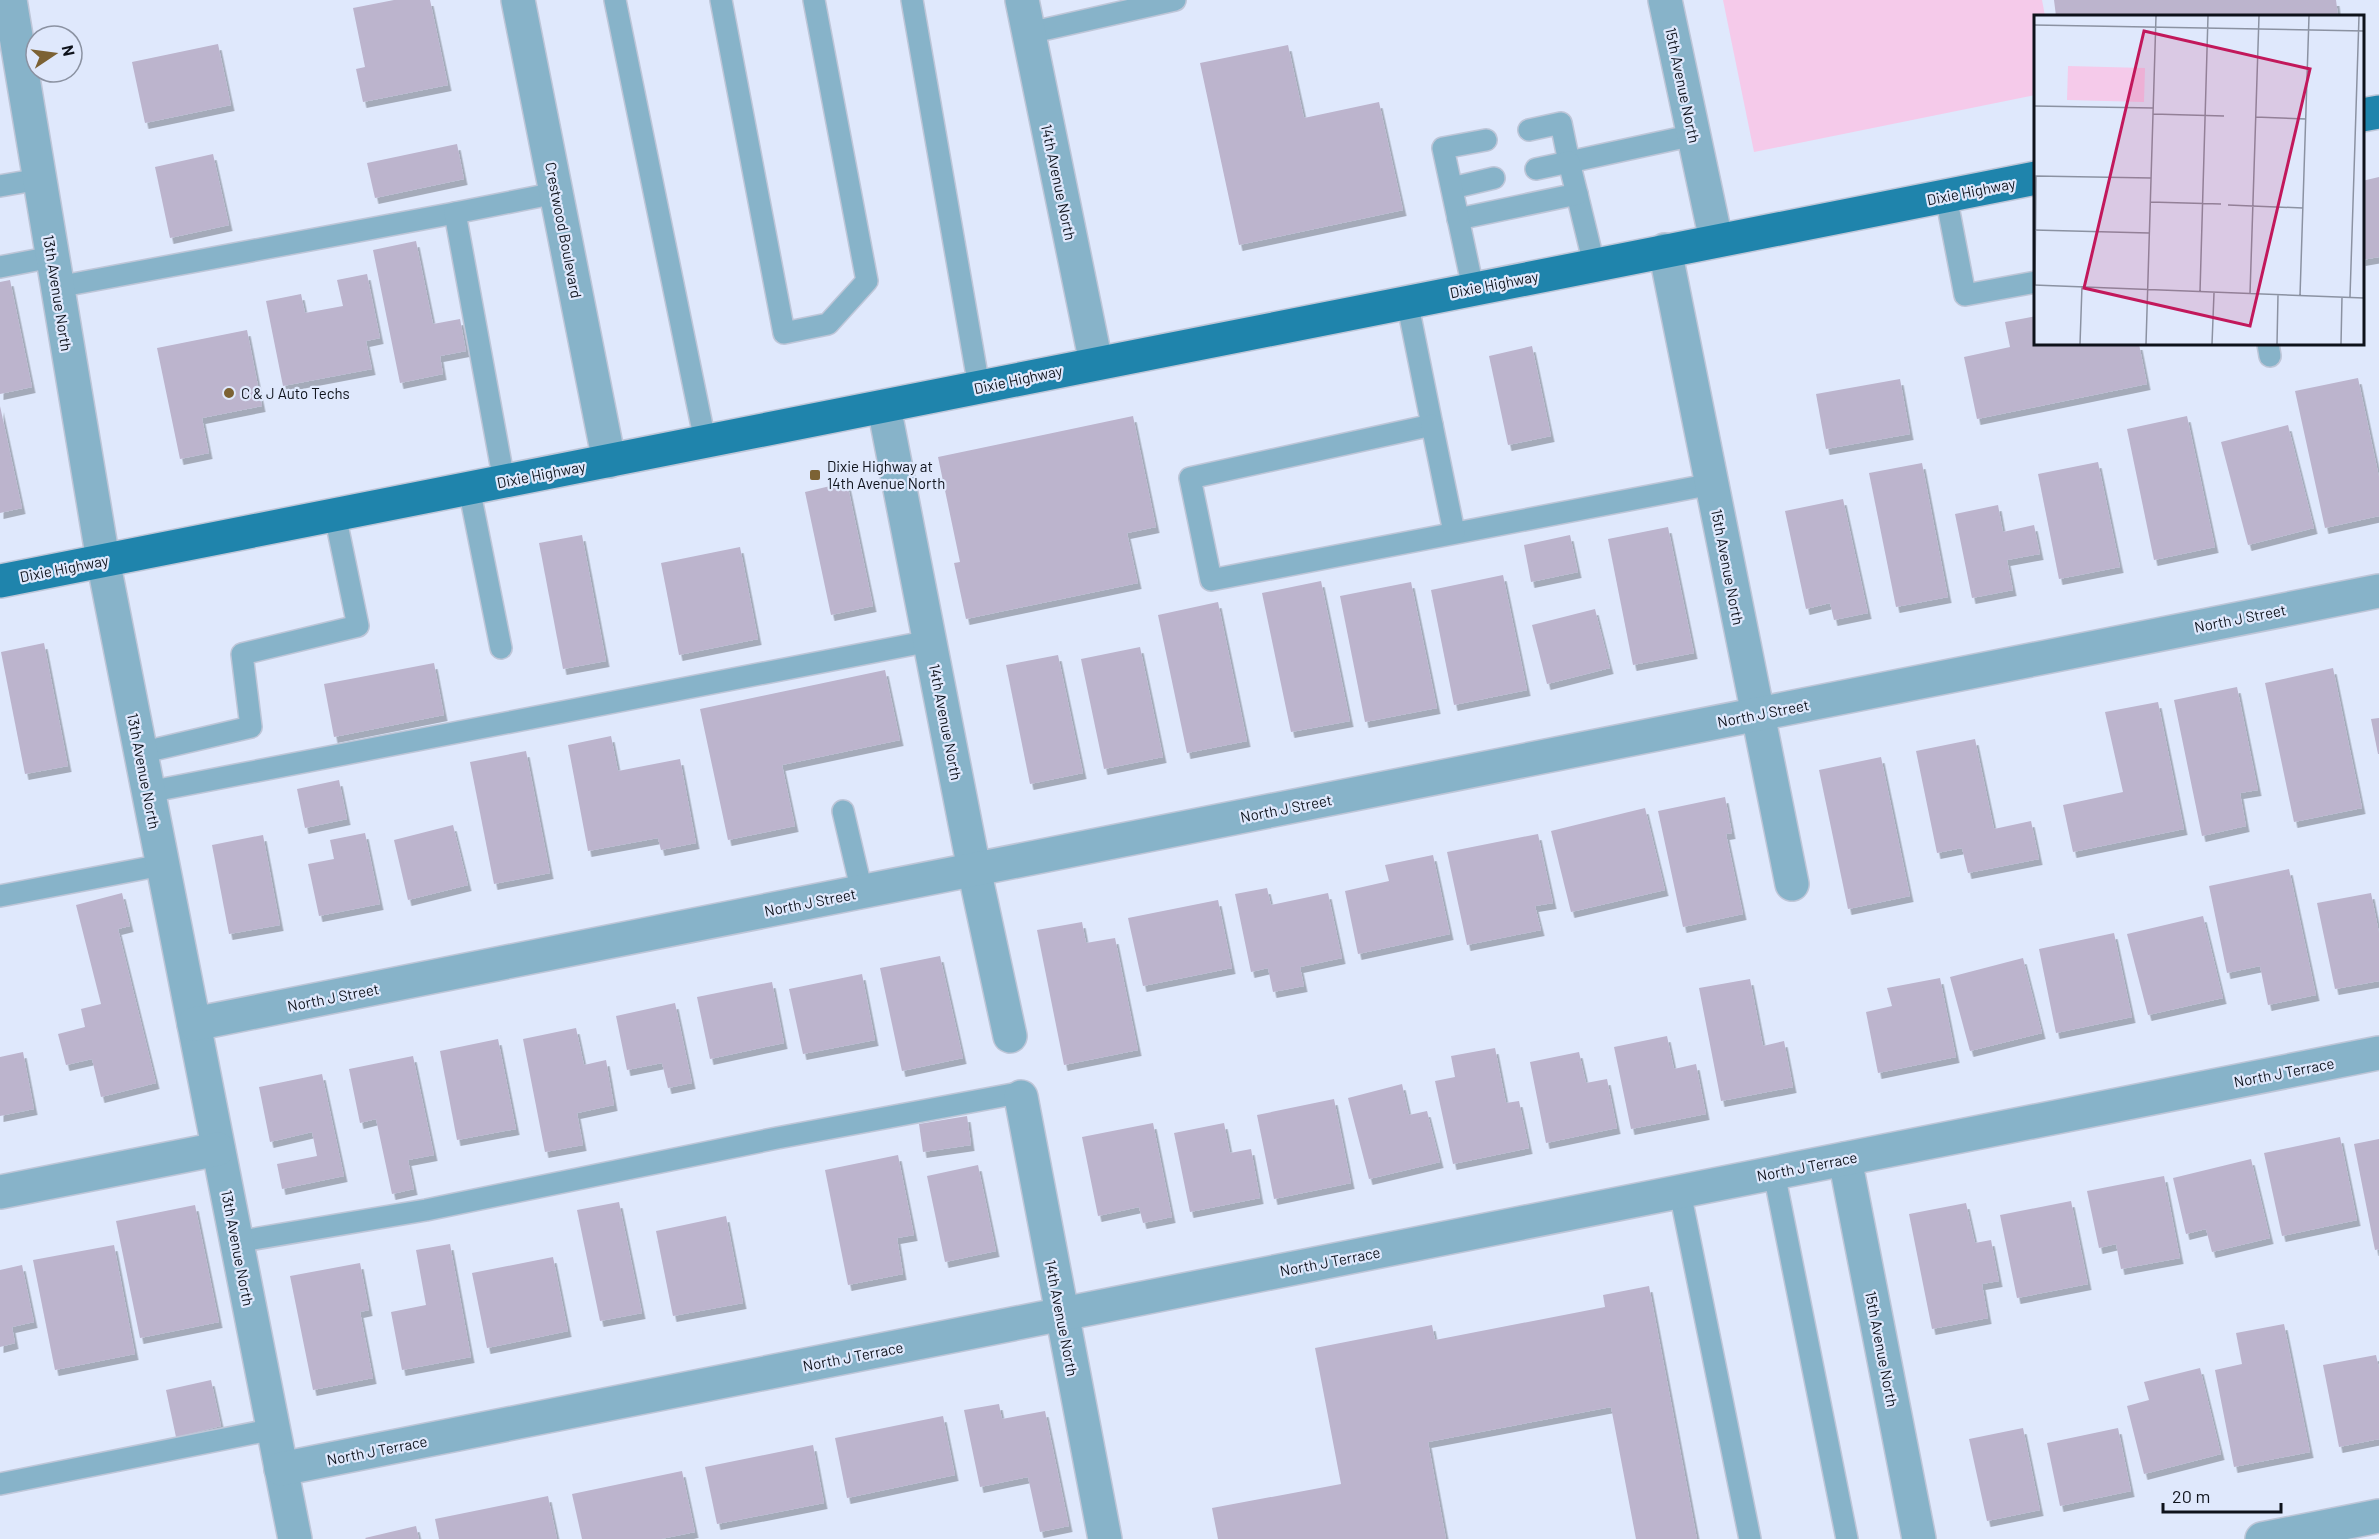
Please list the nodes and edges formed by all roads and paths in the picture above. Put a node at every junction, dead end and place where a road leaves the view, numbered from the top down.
1 (10, 0) edge
2 (518, 0) edge
3 (615, 0) edge
4 (721, 0) edge
5 (814, 0) edge
6 (912, 0) edge
7 (1022, 0) edge
8 (1175, 0) edge
9 (1665, 0) edge
10 (1029, 33) junction
11 (2379, 112) edge
12 (2364, 115) edge
13 (1529, 130) dead end
14 (1694, 135) junction
15 (1485, 140) dead end
16 (1569, 162) junction
17 (1536, 169) dead end
18 (1494, 178) dead end
19 (2034, 178) edge
20 (40, 179) junction
21 (0, 186) edge
22 (1452, 188) junction
23 (556, 193) junction
24 (1577, 194) junction
25 (1946, 196) junction
26 (455, 213) junction
27 (1458, 219) junction
28 (1716, 240) junction
29 (1665, 250) junction
30 (1594, 264) junction
31 (0, 267) edge
32 (55, 272) junction
33 (2034, 282) edge
34 (1473, 288) junction
35 (1407, 301) junction
36 (1096, 363) junction
37 (979, 387) junction
38 (884, 407) junction
39 (1432, 425) junction
40 (705, 441) junction
41 (609, 461) junction
42 (504, 481) junction
43 (1712, 484) junction
44 (469, 488) junction
45 (335, 515) junction
46 (1454, 532) junction
47 (103, 561) junction
48 (0, 581) edge
49 (2379, 591) edge
50 (930, 641) junction
51 (501, 648) dead end
52 (1758, 714) junction
53 (140, 753) junction
54 (148, 792) junction
55 (843, 811) dead end
56 (162, 865) junction
57 (974, 869) junction
58 (1792, 884) dead end
59 (862, 892) junction
60 (0, 896) edge
61 (194, 1024) junction
62 (1010, 1036) dead end
63 (2379, 1053) edge
64 (1021, 1097) joint
65 (218, 1149) junction
66 (1845, 1159) junction
67 (1774, 1173) junction
68 (0, 1192) edge
69 (1680, 1192) junction
70 (236, 1242) junction
71 (1061, 1314) junction
72 (273, 1429) junction
73 (281, 1469) junction
74 (0, 1484) edge
75 (2379, 1516) edge
76 (295, 1539) edge
77 (1105, 1539) edge
78 (1750, 1539) edge
79 (1847, 1539) edge
80 (1919, 1539) edge
81 (2262, 1539) edge

1 - 20 street, 13th Avenue North
2 - 23 street, Crestwood Boulevard
3 - 40 lane
4 - 5 lane
6 - 37 lane
7 - 10 street, 14th Avenue North
8 - 10 lane
9 - 14 street, 15th Avenue North
10 - 36 street, 14th Avenue North
11 - 12 main road
13 - 16 lane
14 - 16 lane
14 - 28 street, 15th Avenue North
15 - 22 lane
16 - 17 lane
16 - 24 lane
18 - 22 lane
19 - 25 main road, Dixie Highway
20 - 21 lane
20 - 32 street, 13th Avenue North
22 - 27 lane
23 - 26 lane
23 - 41 street, Crestwood Boulevard
24 - 27 lane
24 - 30 lane
25 - 28 main road, Dixie Highway
25 - 33 lane
26 - 32 lane
26 - 42 lane
27 - 34 lane
28 - 29 main road, Dixie Highway
29 - 30 main road, Dixie Highway
29 - 43 street, 15th Avenue North
30 - 34 main road, Dixie Highway
31 - 32 lane
32 - 47 street, 13th Avenue North
34 - 35 main road, Dixie Highway
35 - 36 main road, Dixie Highway
35 - 39 lane
36 - 37 main road, Dixie Highway
37 - 38 main road, Dixie Highway
38 - 40 main road, Dixie Highway
38 - 50 street, 14th Avenue North
39 - 46 lane
39 - 46 lane
40 - 41 main road, Dixie Highway
41 - 42 main road, Dixie Highway
42 - 44 main road, Dixie Highway
43 - 46 lane
43 - 52 street, 15th Avenue North
44 - 45 main road, Dixie Highway
44 - 51 lane
45 - 47 main road, Dixie Highway
45 - 53 lane
47 - 48 main road, Dixie Highway
47 - 53 street, 13th Avenue North
49 - 52 street, North J Street
50 - 54 lane
50 - 57 street, 14th Avenue North
52 - 57 street, North J Street
52 - 58 street, 15th Avenue North
53 - 54 street, 13th Avenue North
54 - 56 street, 13th Avenue North
55 - 59 lane
56 - 60 lane
56 - 61 street, 13th Avenue North
57 - 59 street, North J Street
57 - 62 street, 14th Avenue North
59 - 61 street, North J Street
61 - 65 street, 13th Avenue North
63 - 66 street, North J Terrace
64 - 70 lane
64 - 71 street, 14th Avenue North
65 - 68 street
65 - 70 street, 13th Avenue North
66 - 67 street, North J Terrace
66 - 80 street, 15th Avenue North
67 - 69 street, North J Terrace
67 - 79 lane
69 - 71 street, North J Terrace
69 - 78 lane
70 - 72 street, 13th Avenue North
71 - 73 street, North J Terrace
71 - 77 street, 14th Avenue North
72 - 73 street, 13th Avenue North
72 - 74 lane
73 - 76 street, 13th Avenue North
75 - 81 street

